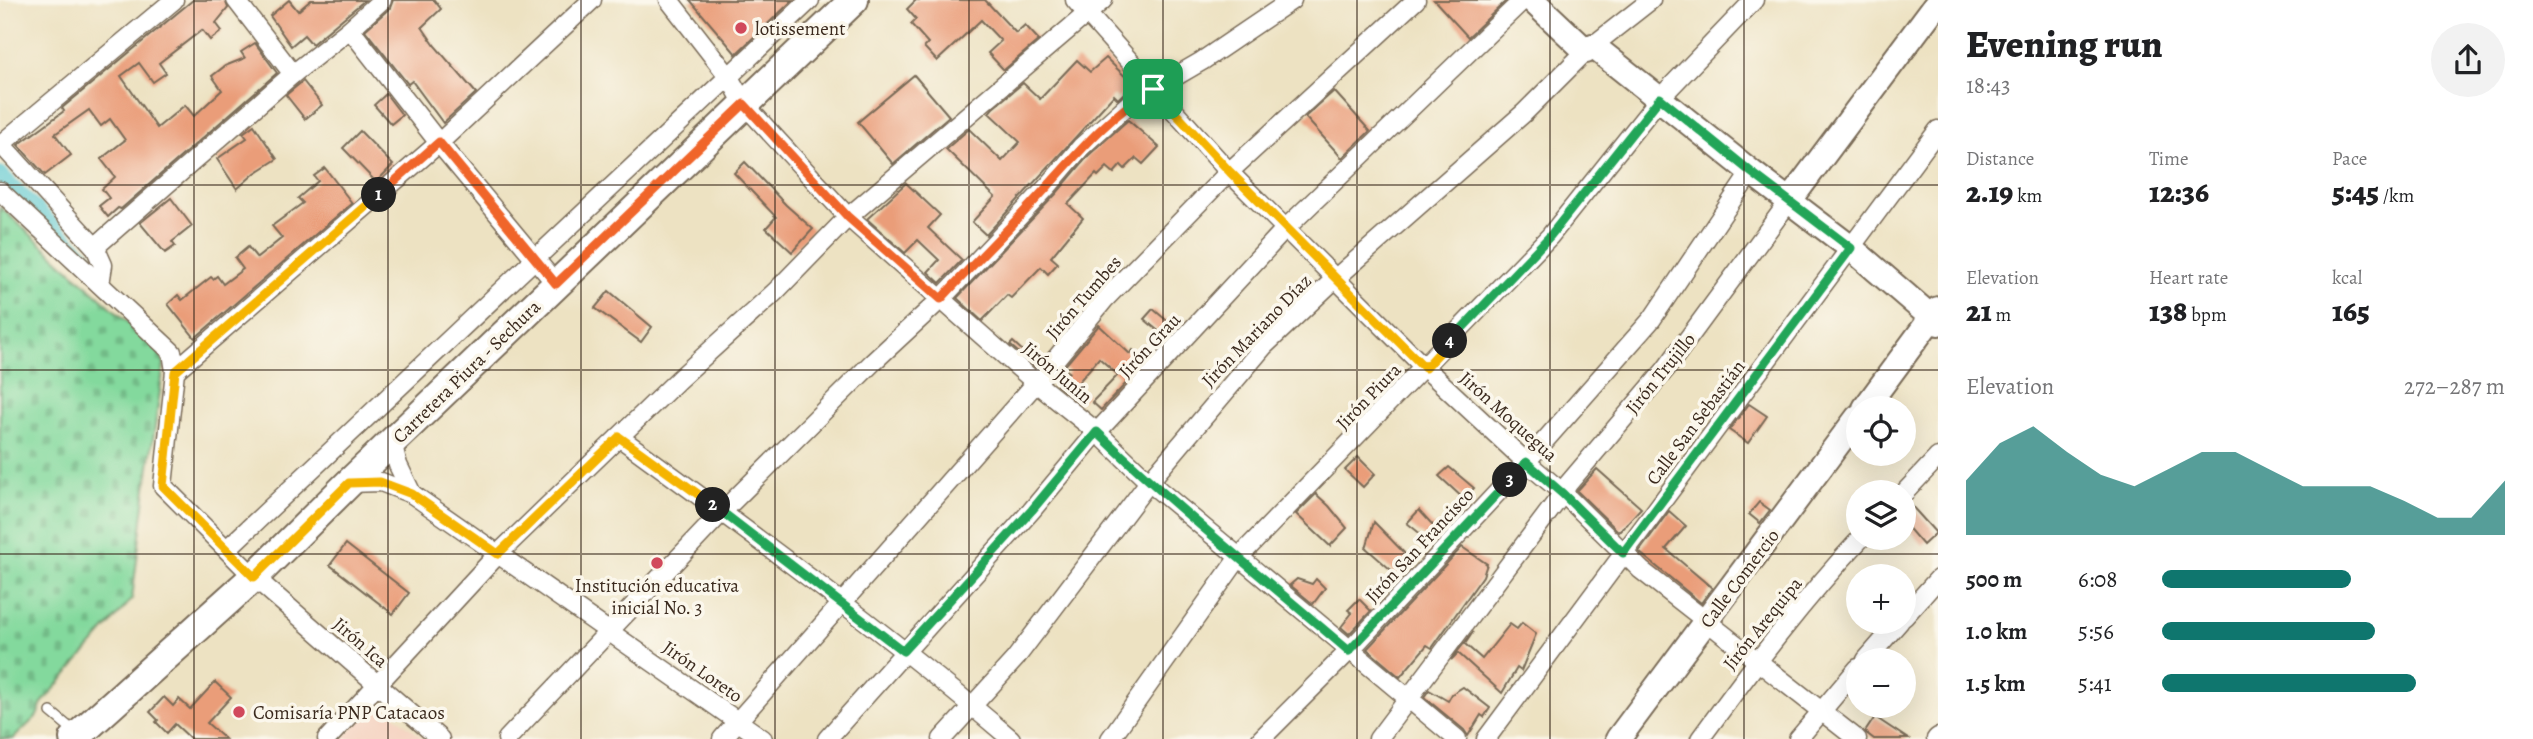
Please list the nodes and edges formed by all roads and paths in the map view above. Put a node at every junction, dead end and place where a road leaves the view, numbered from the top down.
1 (174, 0) edge
2 (236, 0) edge
3 (383, 0) edge
4 (592, 0) edge
5 (669, 0) edge
6 (810, 0) edge
7 (854, 0) edge
8 (1103, 0) edge
9 (1292, 0) edge
10 (1416, 0) edge
11 (1523, 0) edge
12 (1532, 0) edge
13 (1651, 0) edge
14 (1754, 0) edge
15 (1938, 2) edge
16 (1081, 7) edge
17 (351, 29) junction
18 (1589, 49) junction
19 (293, 74) junction
20 (729, 77) junction
21 (1153, 89) junction
22 (1660, 98) junction
23 (744, 104) junction
24 (1938, 130) edge
25 (439, 142) junction
26 (0, 144) edge
27 (1230, 172) junction
28 (1751, 172) junction
29 (0, 191) edge
30 (1790, 201) junction
31 (848, 217) junction
32 (1286, 228) junction
33 (95, 247) junction
34 (1851, 248) junction
35 (534, 258) junction
36 (1336, 278) junction
37 (100, 284) junction
38 (556, 284) junction
39 (941, 299) junction
40 (1936, 317) edge
41 (1425, 368) junction
42 (175, 372) junction
43 (1037, 383) junction
44 (1874, 396) edge
45 (1097, 432) junction
46 (1846, 433) edge
47 (619, 437) junction
48 (392, 442) junction
49 (1938, 457) edge
50 (1526, 462) junction
51 (1916, 480) edge
52 (1149, 482) junction
53 (349, 483) junction
54 (412, 494) junction
55 (1563, 494) junction
56 (722, 512) junction
57 (227, 549) junction
58 (1850, 550) edge
59 (1623, 553) junction
60 (498, 554) junction
61 (1240, 557) junction
62 (254, 577) junction
63 (1938, 579) edge
64 (1916, 604) edge
65 (842, 605) junction
66 (1706, 623) junction
67 (610, 631) junction
68 (1889, 634) edge
69 (1876, 648) edge
70 (903, 651) junction
71 (1349, 651) junction
72 (1757, 661) junction
73 (1846, 682) edge
74 (377, 684) junction
75 (1406, 699) junction
76 (971, 705) junction
77 (1820, 711) junction
78 (51, 712) dead end
79 (739, 722) junction
80 (86, 733) edge
81 (327, 739) edge
82 (440, 739) edge
83 (508, 739) edge
84 (722, 739) edge
85 (763, 739) edge
86 (827, 739) edge
87 (942, 739) edge
88 (1011, 739) edge
89 (1110, 739) edge
90 (1261, 739) edge
91 (1378, 739) edge
92 (1457, 739) edge
93 (1486, 739) edge
94 (1618, 739) edge
95 (1700, 739) edge
96 (1798, 739) edge
97 (1857, 739) edge

1 - 26 street
2 - 19 street
3 - 17 street
4 - 25 street
5 - 20 street, Jirón Junín
6 - 20 street
7 - 23 main road, Carretera Piura - Sechura
8 - 16 street
9 - 21 street
10 - 27 street, Jirón Tumbes
11 - 32 street, Jirón Grau
12 - 18 street
13 - 18 street, Jirón Mariano Díaz
14 - 22 street, Jirón Piura
15 - 30 street, Jirón Trujillo
16 - 21 street, Jirón Moquegua
16 - 31 street
17 - 19 street
17 - 25 street
18 - 22 street
18 - 36 street, Jirón Mariano Díaz
19 - 33 street
20 - 23 street, Jirón Junín
20 - 35 street
21 - 27 street, Jirón Moquegua
21 - 39 street
22 - 28 street
22 - 41 street, Jirón Piura
23 - 31 street, Jirón Junín
23 - 38 main road, Carretera Piura - Sechura
24 - 34 street, Calle San Sebastián
25 - 35 street
25 - 42 street
26 - 33 street
27 - 32 street, Jirón Moquegua
27 - 43 street, Jirón Tumbes
28 - 30 street
28 - 50 street, Jirón San Francisco
29 - 37 street
30 - 34 street
30 - 55 street, Jirón Trujillo
31 - 39 street, Jirón Junín
31 - 47 street
32 - 36 street, Jirón Moquegua
32 - 45 street, Jirón Grau
33 - 37 street
34 - 40 street
34 - 59 street, Calle San Sebastián
35 - 38 street
35 - 57 street
36 - 41 street, Jirón Moquegua
36 - 52 street, Jirón Mariano Díaz
37 - 42 street
38 - 48 main road, Carretera Piura - Sechura
39 - 43 street, Jirón Junín
39 - 56 street
40 - 44 street
41 - 50 street, Jirón Moquegua
41 - 61 street, Jirón Piura
42 - 57 street, Jirón Ica
43 - 45 street, Jirón Junín
43 - 65 street, Jirón Tumbes
45 - 52 street, Jirón Junín
45 - 70 street, Jirón Grau
46 - 66 street, Calle Comercio
47 - 56 street
47 - 60 street
48 - 53 main road, Carretera Piura - Sechura
48 - 54 street
49 - 51 street
50 - 55 street, Jirón Moquegua
50 - 71 street, Jirón San Francisco
52 - 61 street, Jirón Junín
52 - 76 street, Jirón Mariano Díaz
53 - 54 street, Jirón Loreto
53 - 62 main road, Carretera Piura - Sechura
54 - 60 street, Jirón Loreto
55 - 59 street, Jirón Moquegua
55 - 75 street, Jirón Trujillo
56 - 65 street
56 - 67 street
57 - 62 street, Jirón Ica
58 - 72 street, Jirón Arequipa
59 - 66 street, Jirón Moquegua
59 - 93 street, Calle San Sebastián
60 - 67 street, Jirón Loreto
60 - 74 street
61 - 71 street, Jirón Junín
61 - 89 street, Jirón Piura
62 - 74 street, Jirón Ica
62 - 80 main road, Carretera Piura - Sechura
63 - 64 street
65 - 70 street
65 - 79 street, Jirón Tumbes
66 - 72 street, Jirón Moquegua
66 - 94 street, Calle Comercio
67 - 79 street, Jirón Loreto
67 - 83 street
68 - 69 street
70 - 76 street
70 - 86 street, Jirón Grau
71 - 75 street, Jirón Junín
71 - 90 street, Jirón San Francisco
72 - 77 street, Jirón Moquegua
72 - 95 street, Jirón Arequipa
73 - 77 street
74 - 81 street
74 - 82 street, Jirón Ica
75 - 91 street, Jirón Trujillo
75 - 92 street, Jirón Junín
76 - 87 street, Jirón Mariano Díaz
76 - 88 street
77 - 96 street
77 - 97 street, Jirón Moquegua
78 - 80 lane
79 - 84 street, Jirón Tumbes
79 - 85 street, Jirón Loreto

